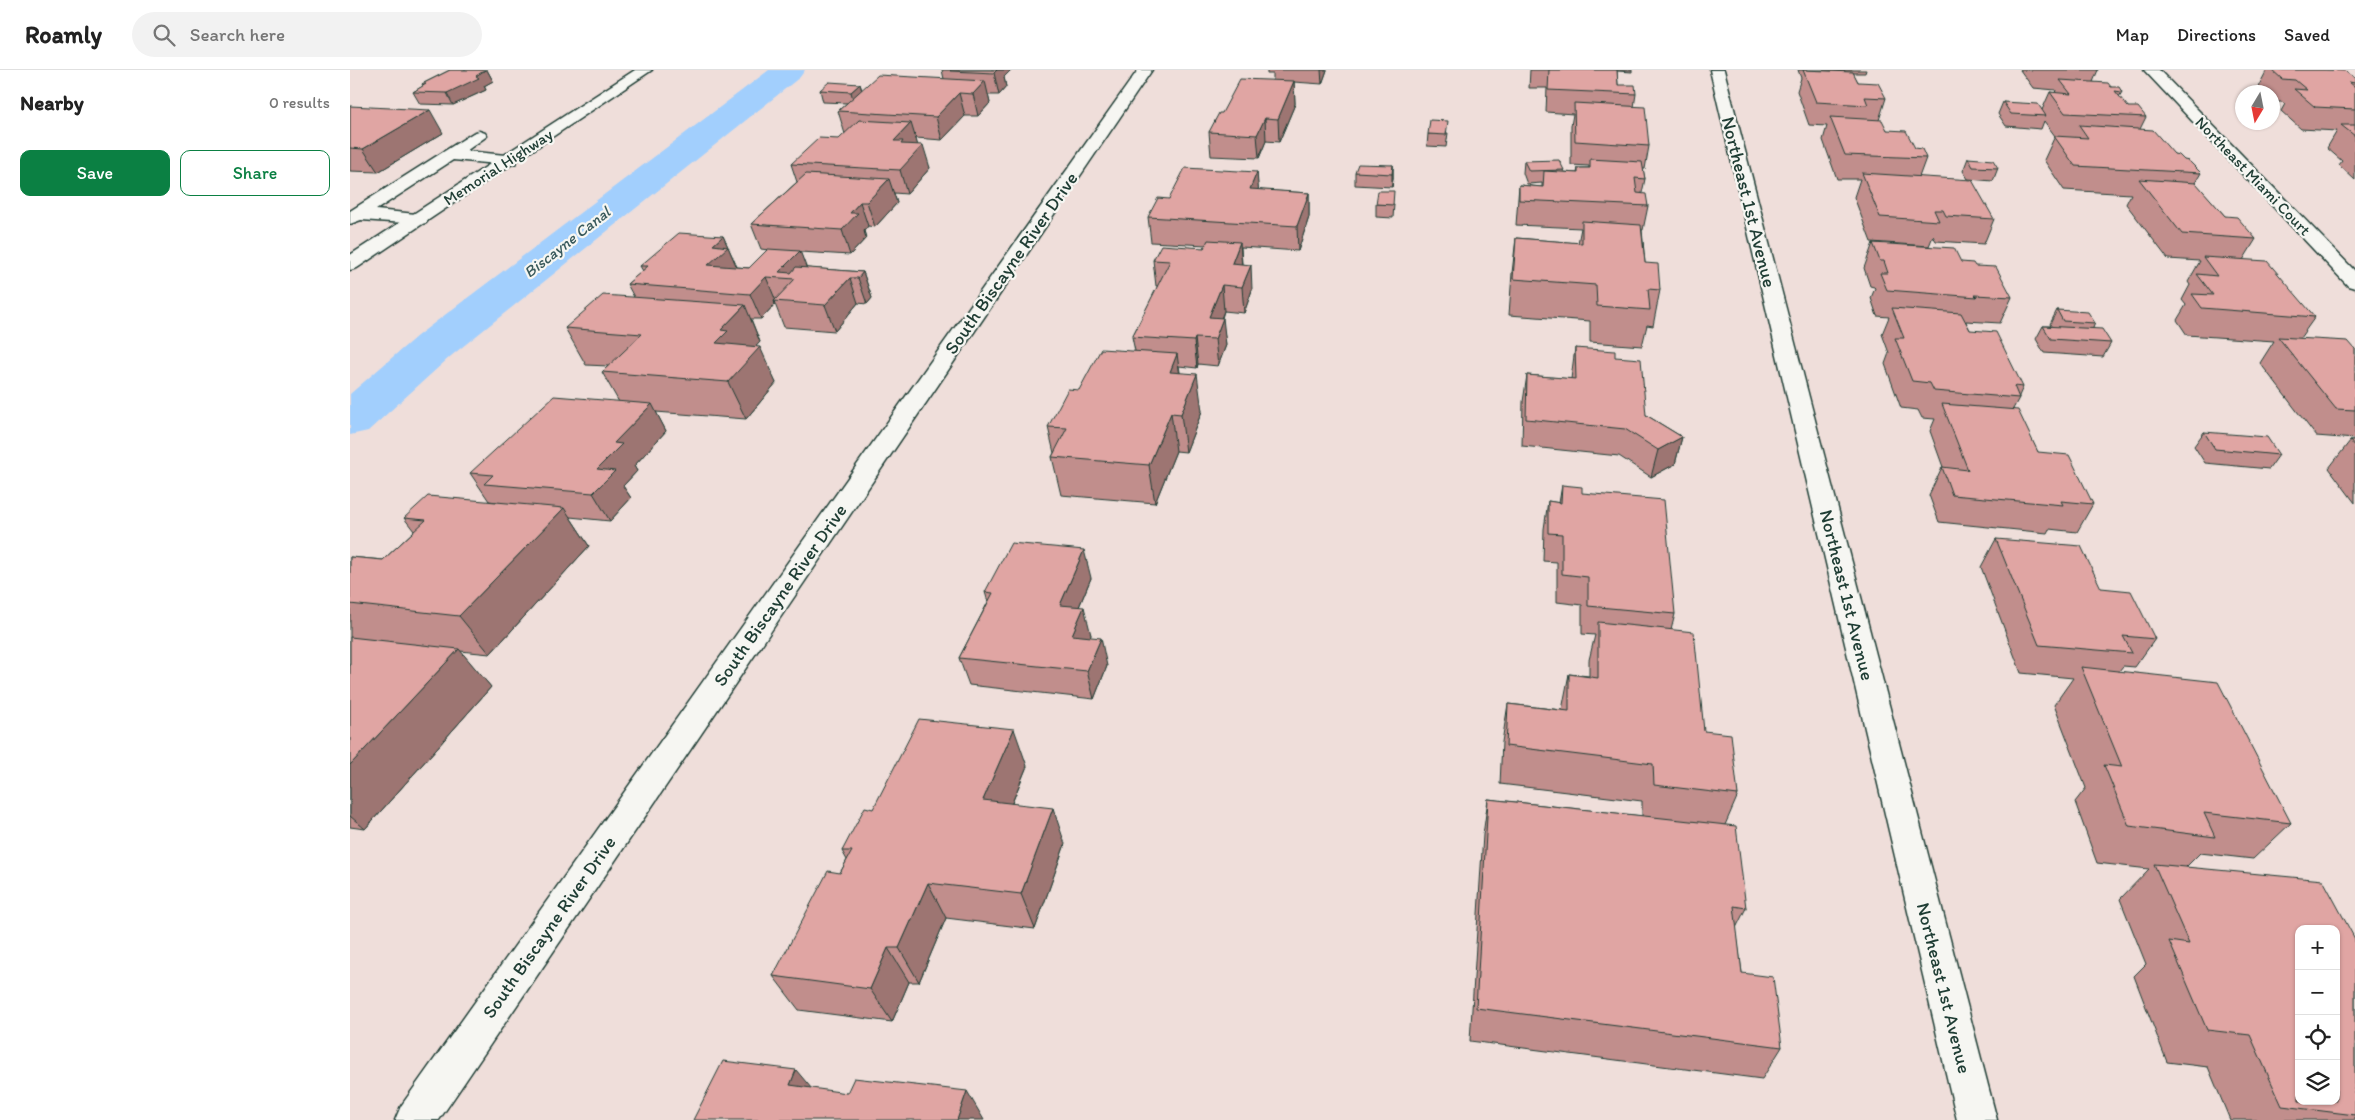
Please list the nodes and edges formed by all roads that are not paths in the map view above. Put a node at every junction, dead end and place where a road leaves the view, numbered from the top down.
1 (645, 70) edge
2 (1145, 70) edge
3 (1717, 70) edge
4 (2151, 70) edge
5 (479, 136) dead end
6 (450, 155) junction
7 (509, 160) junction
8 (354, 216) edge
9 (420, 218) junction
10 (350, 264) edge
11 (2355, 282) edge
12 (415, 1120) edge
13 (1977, 1120) edge

1 - 7 street, Memorial Highway
2 - 12 street, South Biscayne River Drive
3 - 13 street, Northeast 1st Avenue
4 - 11 street, Northeast Miami Court
5 - 6 street
6 - 7 street
6 - 8 street
7 - 9 street, Memorial Highway
8 - 9 street
9 - 10 street, Memorial Highway

